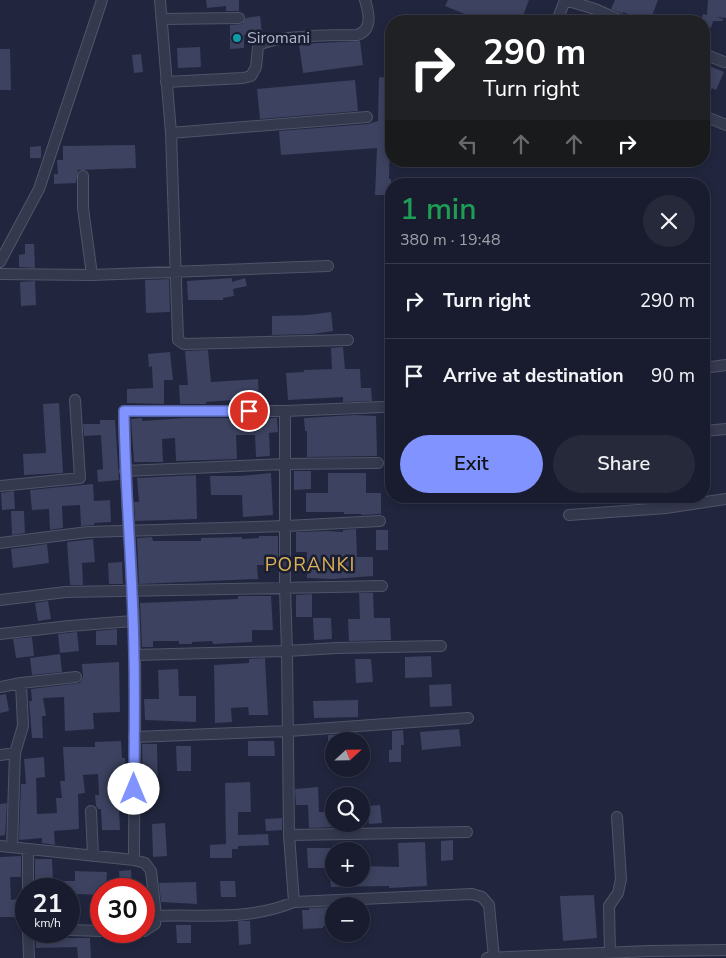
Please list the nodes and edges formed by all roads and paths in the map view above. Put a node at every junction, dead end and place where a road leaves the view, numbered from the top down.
1 (102, 0) edge
2 (160, 0) edge
3 (365, 0) edge
4 (565, 0) edge
5 (559, 15) edge
6 (608, 15) edge
7 (239, 18) dead end
8 (162, 19) junction
9 (710, 56) edge
10 (724, 62) dead end
11 (166, 82) junction
12 (368, 117) dead end
13 (710, 118) edge
14 (726, 125) edge
15 (171, 133) junction
16 (83, 176) dead end
17 (0, 262) edge
18 (328, 266) dead end
19 (176, 272) junction
20 (0, 274) edge
21 (92, 275) junction
22 (348, 340) dead end
23 (726, 365) edge
24 (710, 367) edge
25 (75, 400) dead end
26 (384, 407) dead end
27 (285, 411) junction
28 (726, 429) edge
29 (710, 430) edge
30 (378, 463) dead end
31 (285, 464) junction
32 (125, 471) junction
33 (0, 486) edge
34 (726, 498) edge
35 (710, 499) edge
36 (670, 503) edge
37 (569, 515) dead end
38 (380, 521) dead end
39 (286, 526) junction
40 (130, 531) junction
41 (0, 543) edge
42 (382, 586) dead end
43 (285, 588) junction
44 (132, 592) junction
45 (0, 600) edge
46 (133, 621) junction
47 (0, 634) edge
48 (441, 646) dead end
49 (288, 651) junction
50 (134, 655) junction
51 (76, 677) dead end
52 (21, 683) junction
53 (0, 687) edge
54 (468, 718) dead end
55 (289, 731) junction
56 (134, 736) junction
57 (15, 753) junction
58 (0, 755) edge
59 (91, 811) dead end
60 (617, 817) dead end
61 (467, 832) dead end
62 (289, 835) junction
63 (0, 846) edge
64 (12, 847) junction
65 (28, 850) junction
66 (93, 856) junction
67 (134, 860) junction
68 (28, 878) edge
69 (294, 902) junction
70 (156, 916) junction
71 (155, 924) edge
72 (28, 943) edge
73 (726, 950) edge
74 (610, 952) junction
75 (29, 958) edge
76 (487, 958) edge
77 (494, 958) edge

1 - 17 street
2 - 8 street
3 - 11 street
4 - 5 street
4 - 6 street
7 - 8 street
8 - 11 street
9 - 10 street
11 - 15 street
12 - 15 street
13 - 14 street
15 - 19 street
16 - 21 street
18 - 19 street
19 - 21 street
19 - 22 street
20 - 21 street
23 - 24 street
25 - 33 street
26 - 27 street
27 - 31 street
27 - 32 street
28 - 29 street
30 - 31 street
31 - 32 street
31 - 39 street
32 - 40 street
34 - 35 street
36 - 37 street
38 - 39 street
39 - 40 street
39 - 43 street
40 - 41 street
40 - 44 street
42 - 43 street
43 - 44 street
43 - 49 street
44 - 45 street
44 - 46 street
46 - 47 street
46 - 50 street
48 - 49 street
49 - 50 street
49 - 55 street
50 - 56 street
51 - 52 street
52 - 53 street
52 - 57 street
54 - 55 street
55 - 56 street
55 - 62 street
56 - 67 street
57 - 58 street
57 - 64 street
59 - 66 street
60 - 74 street
61 - 62 street
62 - 69 street
63 - 64 street
64 - 65 street
65 - 66 street
65 - 68 street
66 - 67 street
67 - 70 street
69 - 70 street
69 - 77 street
70 - 71 street
72 - 75 street
73 - 74 street
74 - 77 street
76 - 77 street

